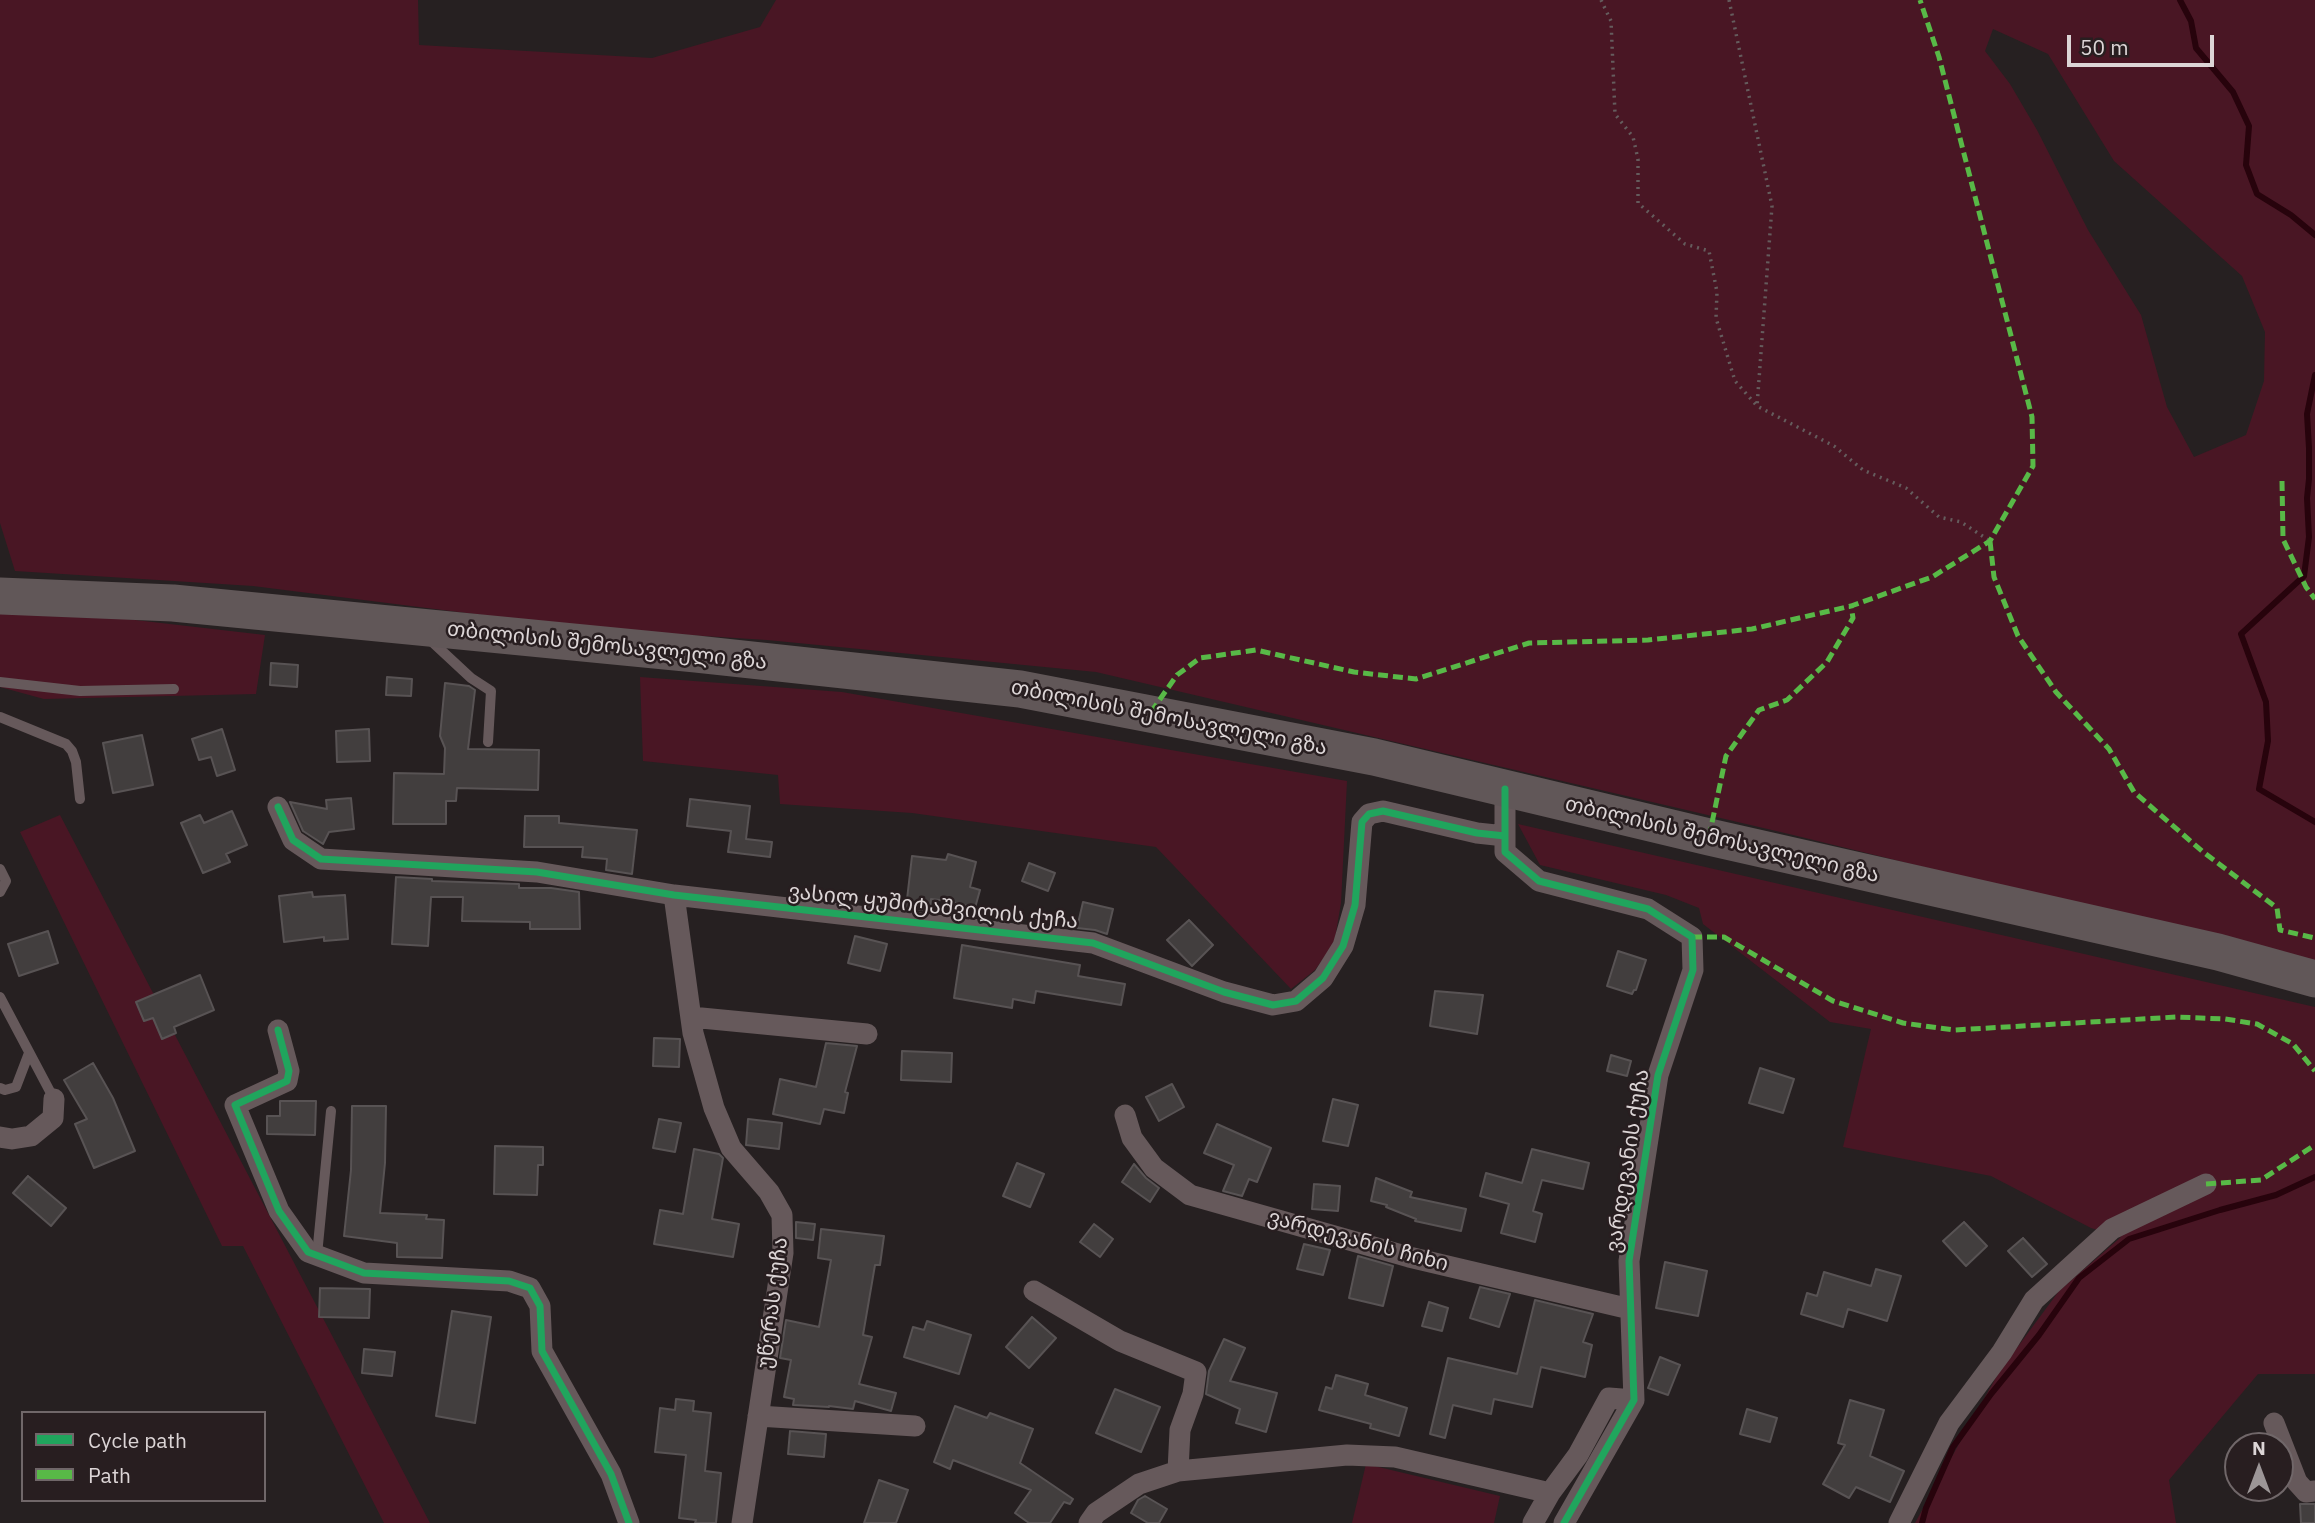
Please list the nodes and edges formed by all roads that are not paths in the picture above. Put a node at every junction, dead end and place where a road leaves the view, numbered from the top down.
1 (0, 596) edge
2 (416, 627) junction
3 (0, 682) edge
4 (174, 689) dead end
5 (0, 717) edge
6 (488, 742) dead end
7 (1505, 789) junction
8 (80, 799) dead end
9 (278, 807) dead end
10 (1505, 836) junction
11 (0, 869) edge
12 (0, 892) edge
13 (674, 895) junction
14 (2315, 979) edge
15 (0, 997) edge
16 (691, 1017) junction
17 (278, 1030) dead end
18 (867, 1034) dead end
19 (29, 1052) junction
20 (0, 1088) edge
21 (54, 1099) joint
22 (331, 1111) dead end
23 (1125, 1115) dead end
24 (0, 1137) edge
25 (2206, 1184) dead end
26 (317, 1255) junction
27 (1034, 1291) dead end
28 (1630, 1308) junction
29 (1633, 1401) junction
30 (758, 1416) junction
31 (2274, 1423) dead end
32 (915, 1426) dead end
33 (1178, 1471) junction
34 (2315, 1491) edge
35 (1550, 1493) junction
36 (629, 1523) edge
37 (742, 1523) edge
38 (1089, 1523) edge
39 (1533, 1523) edge
40 (1564, 1523) edge
41 (1899, 1523) edge

1 - 2 highway, თბილისის შემოსავლელი გზა
2 - 6 lane
2 - 7 highway, თბილისის შემოსავლელი გზა
3 - 4 lane
5 - 8 lane
7 - 10 street, ვარდევანის ქუჩა
7 - 14 highway, თბილისის შემოსავლელი გზა
9 - 13 street, ვასილ ყუშიტაშვილის ქუჩა
10 - 13 street, ვასილ ყუშიტაშვილის ქუჩა
10 - 28 street, ვარდევანის ქუჩა
11 - 12 lane
13 - 16 street, უწერას ქუჩა
15 - 19 lane
16 - 18 street
16 - 30 street, უწერას ქუჩა
17 - 26 street
19 - 20 lane
19 - 21 lane
21 - 24 street
22 - 26 lane
23 - 28 street, ვარდევანის ჩიხი
25 - 41 street
26 - 36 street
27 - 33 street
28 - 29 street, ვარდევანის ქუჩა
29 - 35 street
29 - 40 street
30 - 32 street
30 - 37 street, უწერას ქუჩა
31 - 34 street
33 - 35 street
33 - 38 street
35 - 39 street

